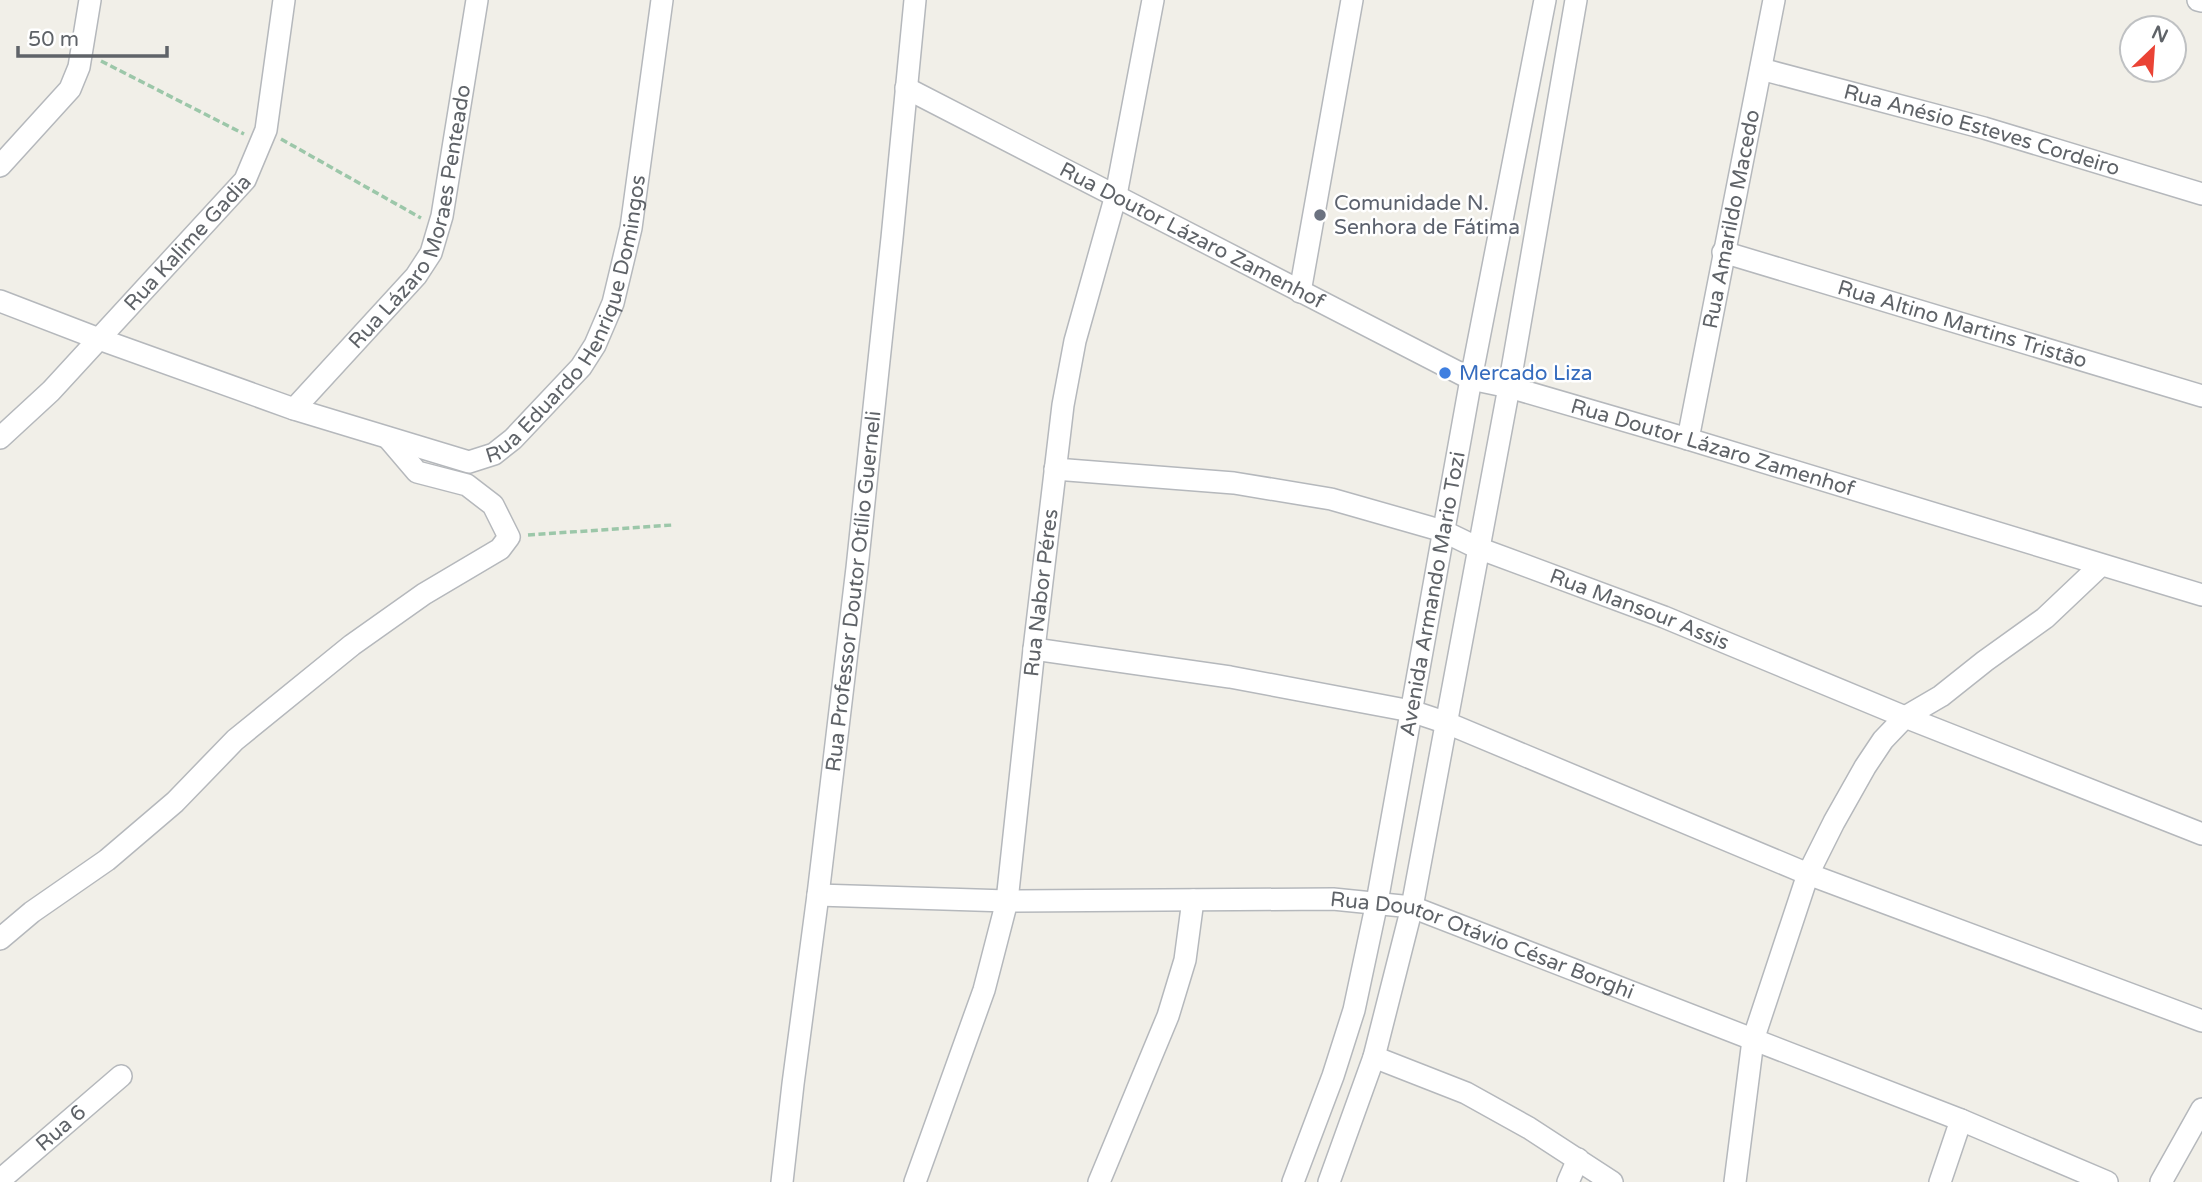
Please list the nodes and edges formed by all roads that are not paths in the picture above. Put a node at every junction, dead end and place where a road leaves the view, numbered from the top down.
1 (90, 0) edge
2 (284, 0) edge
3 (477, 0) edge
4 (662, 0) edge
5 (915, 0) edge
6 (1153, 0) edge
7 (1352, 0) edge
8 (1545, 0) edge
9 (1576, 0) edge
10 (1774, 0) edge
11 (1761, 69) junction
12 (906, 88) junction
13 (0, 166) edge
14 (2202, 194) edge
15 (1116, 195) junction
16 (1723, 252) junction
17 (1300, 292) junction
18 (0, 301) edge
19 (99, 340) junction
20 (1471, 379) junction
21 (1509, 387) junction
22 (2202, 396) edge
23 (294, 409) junction
24 (0, 438) edge
25 (387, 438) junction
26 (1688, 439) junction
27 (1055, 469) junction
28 (1443, 531) junction
29 (1478, 548) junction
30 (2101, 565) junction
31 (2202, 595) edge
32 (1034, 649) junction
33 (1411, 711) junction
34 (1905, 717) junction
35 (1447, 723) junction
36 (2202, 834) edge
37 (1808, 874) junction
38 (818, 895) junction
39 (1193, 900) junction
40 (1007, 901) junction
41 (1377, 902) junction
42 (1412, 907) junction
43 (0, 939) edge
44 (2202, 1021) edge
45 (1753, 1040) junction
46 (1374, 1057) junction
47 (121, 1076) dead end
48 (2202, 1109) edge
49 (1961, 1121) junction
50 (1578, 1159) junction
51 (0, 1180) edge
52 (782, 1182) edge
53 (915, 1182) edge
54 (1099, 1182) edge
55 (1293, 1182) edge
56 (1329, 1182) edge
57 (1568, 1182) edge
58 (1612, 1182) edge
59 (1735, 1182) edge
60 (1940, 1182) edge
61 (2107, 1182) edge
62 (2161, 1182) edge

1 - 13 street
2 - 19 street, Rua Kalime Gadia
3 - 23 street, Rua Lázaro Moraes Penteado
4 - 25 street, Rua Eduardo Henrique Domingos
5 - 12 street, Rua Professor Doutor Otílio Guerneli
6 - 15 street, Rua Nabor Péres
7 - 17 street
8 - 20 street, Avenida Armando Mario Tozi
9 - 21 street, Avenida Armando Mario Tozi
10 - 11 street, Rua Amarildo Macedo
11 - 14 street, Rua Anésio Esteves Cordeiro
11 - 16 street, Rua Amarildo Macedo
12 - 15 street, Rua Doutor Lázaro Zamenhof
12 - 38 street, Rua Professor Doutor Otílio Guerneli
15 - 17 street, Rua Doutor Lázaro Zamenhof
15 - 27 street, Rua Nabor Péres
16 - 22 street, Rua Altino Martins Tristão
16 - 26 street, Rua Amarildo Macedo
17 - 20 street, Rua Doutor Lázaro Zamenhof
18 - 19 street, Rua Eduardo Henrique Domingos
19 - 23 street, Rua Eduardo Henrique Domingos
19 - 24 street, Rua Kalime Gadia
20 - 21 street, Rua Doutor Lázaro Zamenhof
20 - 28 street, Avenida Armando Mario Tozi
21 - 26 street, Rua Doutor Lázaro Zamenhof
21 - 29 street, Avenida Armando Mario Tozi
23 - 25 street, Rua Eduardo Henrique Domingos
25 - 43 street
26 - 30 street, Rua Doutor Lázaro Zamenhof
27 - 28 street, Rua Mansour Assis
27 - 32 street, Rua Nabor Péres
28 - 29 street, Rua Mansour Assis
28 - 33 street, Avenida Armando Mario Tozi
29 - 34 street, Rua Mansour Assis
29 - 35 street, Avenida Armando Mario Tozi
30 - 31 street, Rua Doutor Lázaro Zamenhof
30 - 34 street
32 - 33 street
32 - 40 street, Rua Nabor Péres
33 - 35 street
33 - 41 street, Avenida Armando Mario Tozi
34 - 36 street, Rua Mansour Assis
34 - 37 street
35 - 37 street
35 - 42 street, Avenida Armando Mario Tozi
37 - 44 street
37 - 45 street
38 - 40 street, Rua Doutor Otávio César Borghi
38 - 52 street, Rua Professor Doutor Otílio Guerneli
39 - 40 street, Rua Doutor Otávio César Borghi
39 - 41 street, Rua Doutor Otávio César Borghi
39 - 54 street
40 - 53 street, Rua Nabor Péres
41 - 42 street, Rua Doutor Otávio César Borghi
41 - 55 street, Avenida Armando Mario Tozi
42 - 45 street, Rua Doutor Otávio César Borghi
42 - 46 street, Avenida Armando Mario Tozi
45 - 49 street, Rua Doutor Otávio César Borghi
45 - 59 street
46 - 50 street
46 - 56 street, Avenida Armando Mario Tozi
47 - 51 street, Rua 6
48 - 62 street
49 - 60 street
49 - 61 street, Rua Doutor Otávio César Borghi
50 - 57 street
50 - 58 street

